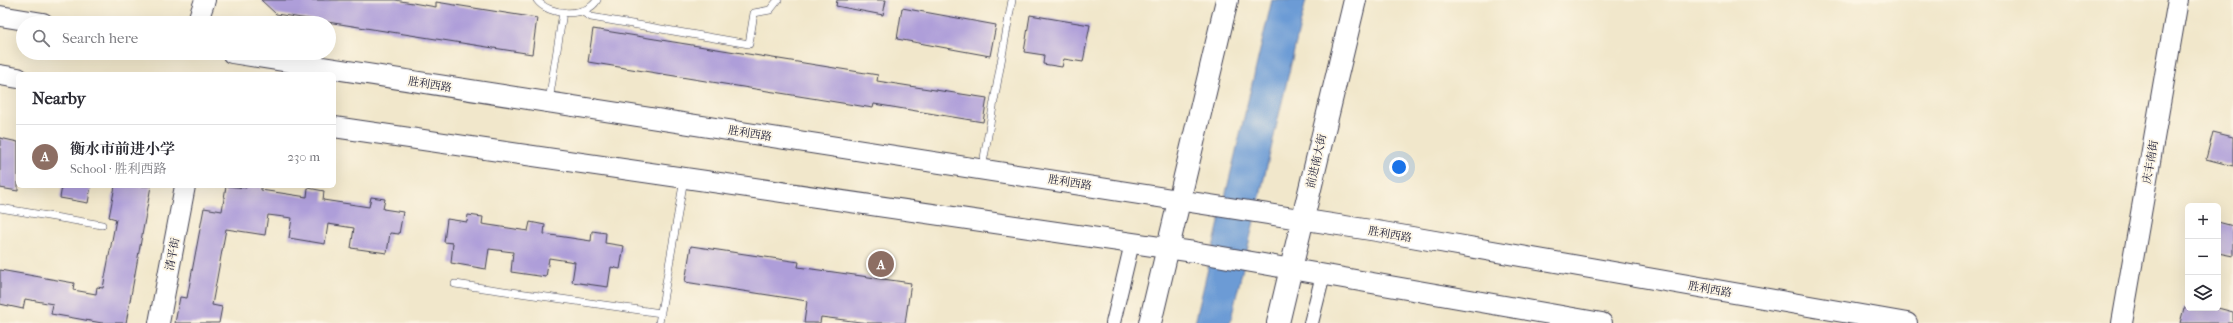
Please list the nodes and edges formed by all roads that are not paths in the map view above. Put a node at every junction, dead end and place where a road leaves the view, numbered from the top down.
1 (206, 0) edge
2 (537, 0) edge
3 (597, 0) edge
4 (778, 0) edge
5 (1012, 0) edge
6 (1227, 0) edge
7 (1355, 0) edge
8 (2178, 0) edge
9 (563, 12) junction
10 (581, 12) junction
11 (0, 16) edge
12 (200, 16) edge
13 (16, 19) edge
14 (277, 60) edge
15 (0, 75) edge
16 (16, 78) edge
17 (549, 102) junction
18 (336, 127) edge
19 (982, 169) junction
20 (684, 177) junction
21 (185, 188) edge
22 (1179, 200) junction
23 (0, 208) edge
24 (1302, 220) junction
25 (102, 225) dead end
26 (1132, 243) junction
27 (1168, 249) junction
28 (1291, 269) junction
29 (1322, 275) junction
30 (454, 284) dead end
31 (660, 313) junction
32 (159, 323) edge
33 (659, 323) edge
34 (1113, 323) edge
35 (1150, 323) edge
36 (1278, 323) edge
37 (1311, 323) edge
38 (1602, 323) edge
39 (1907, 323) edge
40 (2122, 323) edge

1 - 12 main road
2 - 9 lane
3 - 10 lane
4 - 10 lane
5 - 19 lane
6 - 22 main road
7 - 24 main road, 前进南大街
8 - 40 main road, 庆丰南街
9 - 10 lane
9 - 17 lane
11 - 13 main road
14 - 17 main road, 胜利西路
15 - 16 main road
17 - 19 main road, 胜利西路
18 - 20 main road
19 - 22 main road, 胜利西路
20 - 26 main road
20 - 31 lane
21 - 32 main road, 清平街
22 - 24 main road, 胜利西路
22 - 27 main road
23 - 25 lane
24 - 28 main road, 前进南大街
24 - 39 main road, 胜利西路
26 - 27 main road
26 - 34 street
27 - 28 main road
27 - 35 main road
28 - 29 main road
28 - 36 main road, 前进南大街
29 - 37 street
29 - 38 main road
30 - 31 lane
31 - 33 lane

